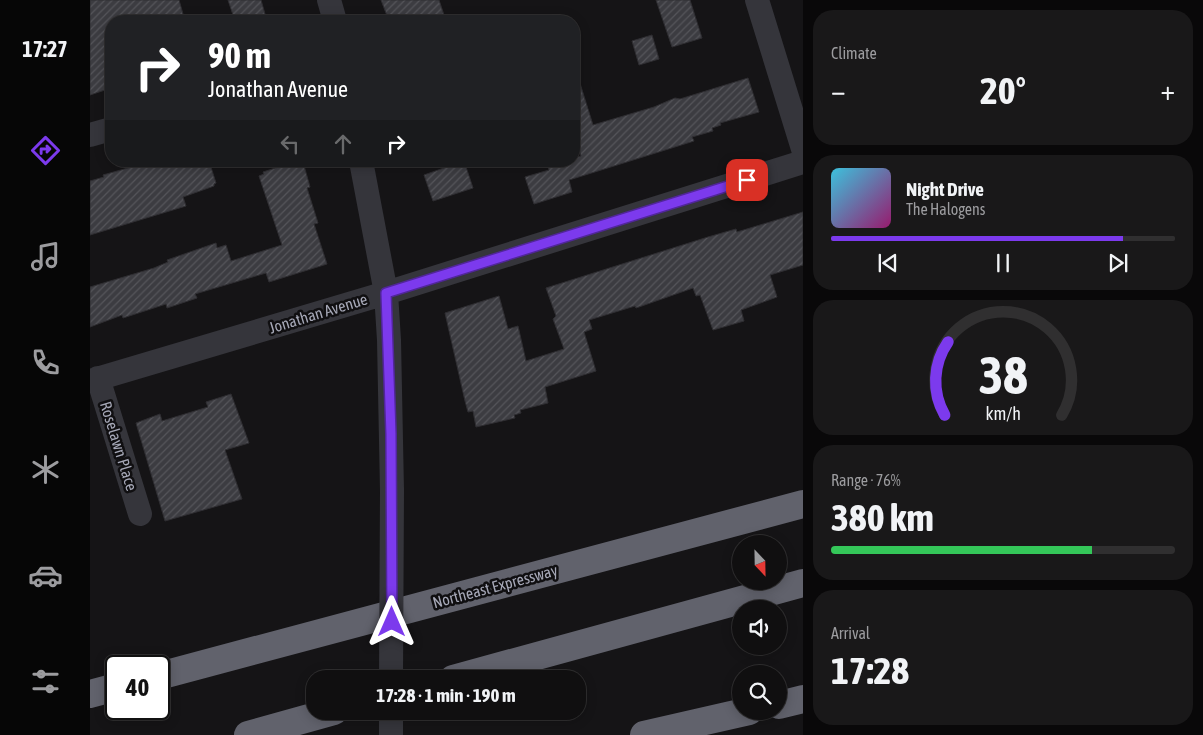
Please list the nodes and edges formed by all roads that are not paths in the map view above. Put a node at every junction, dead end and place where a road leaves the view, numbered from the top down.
1 (329, 0) edge
2 (757, 0) edge
3 (333, 15) edge
4 (105, 131) edge
5 (90, 135) edge
6 (803, 149) edge
7 (803, 162) edge
8 (362, 167) edge
9 (386, 293) junction
10 (94, 380) edge
11 (803, 504) edge
12 (140, 514) dead end
13 (803, 583) edge
14 (391, 670) edge
15 (486, 670) edge
16 (170, 673) edge
17 (105, 690) edge
18 (90, 694) edge
19 (803, 699) edge
20 (787, 703) edge
21 (732, 715) edge
22 (306, 719) edge
23 (391, 720) edge
24 (248, 735) edge
25 (391, 735) edge
26 (644, 735) edge

1 - 3 street
2 - 6 street
4 - 5 street
7 - 9 street, Jonathan Avenue
8 - 9 street
9 - 10 street, Jonathan Avenue
9 - 14 street, bridge
10 - 12 street, Roselawn Place
11 - 16 highway, Northeast Expressway
13 - 15 highway
17 - 18 highway
19 - 20 highway
21 - 26 highway
22 - 24 highway
23 - 25 street

